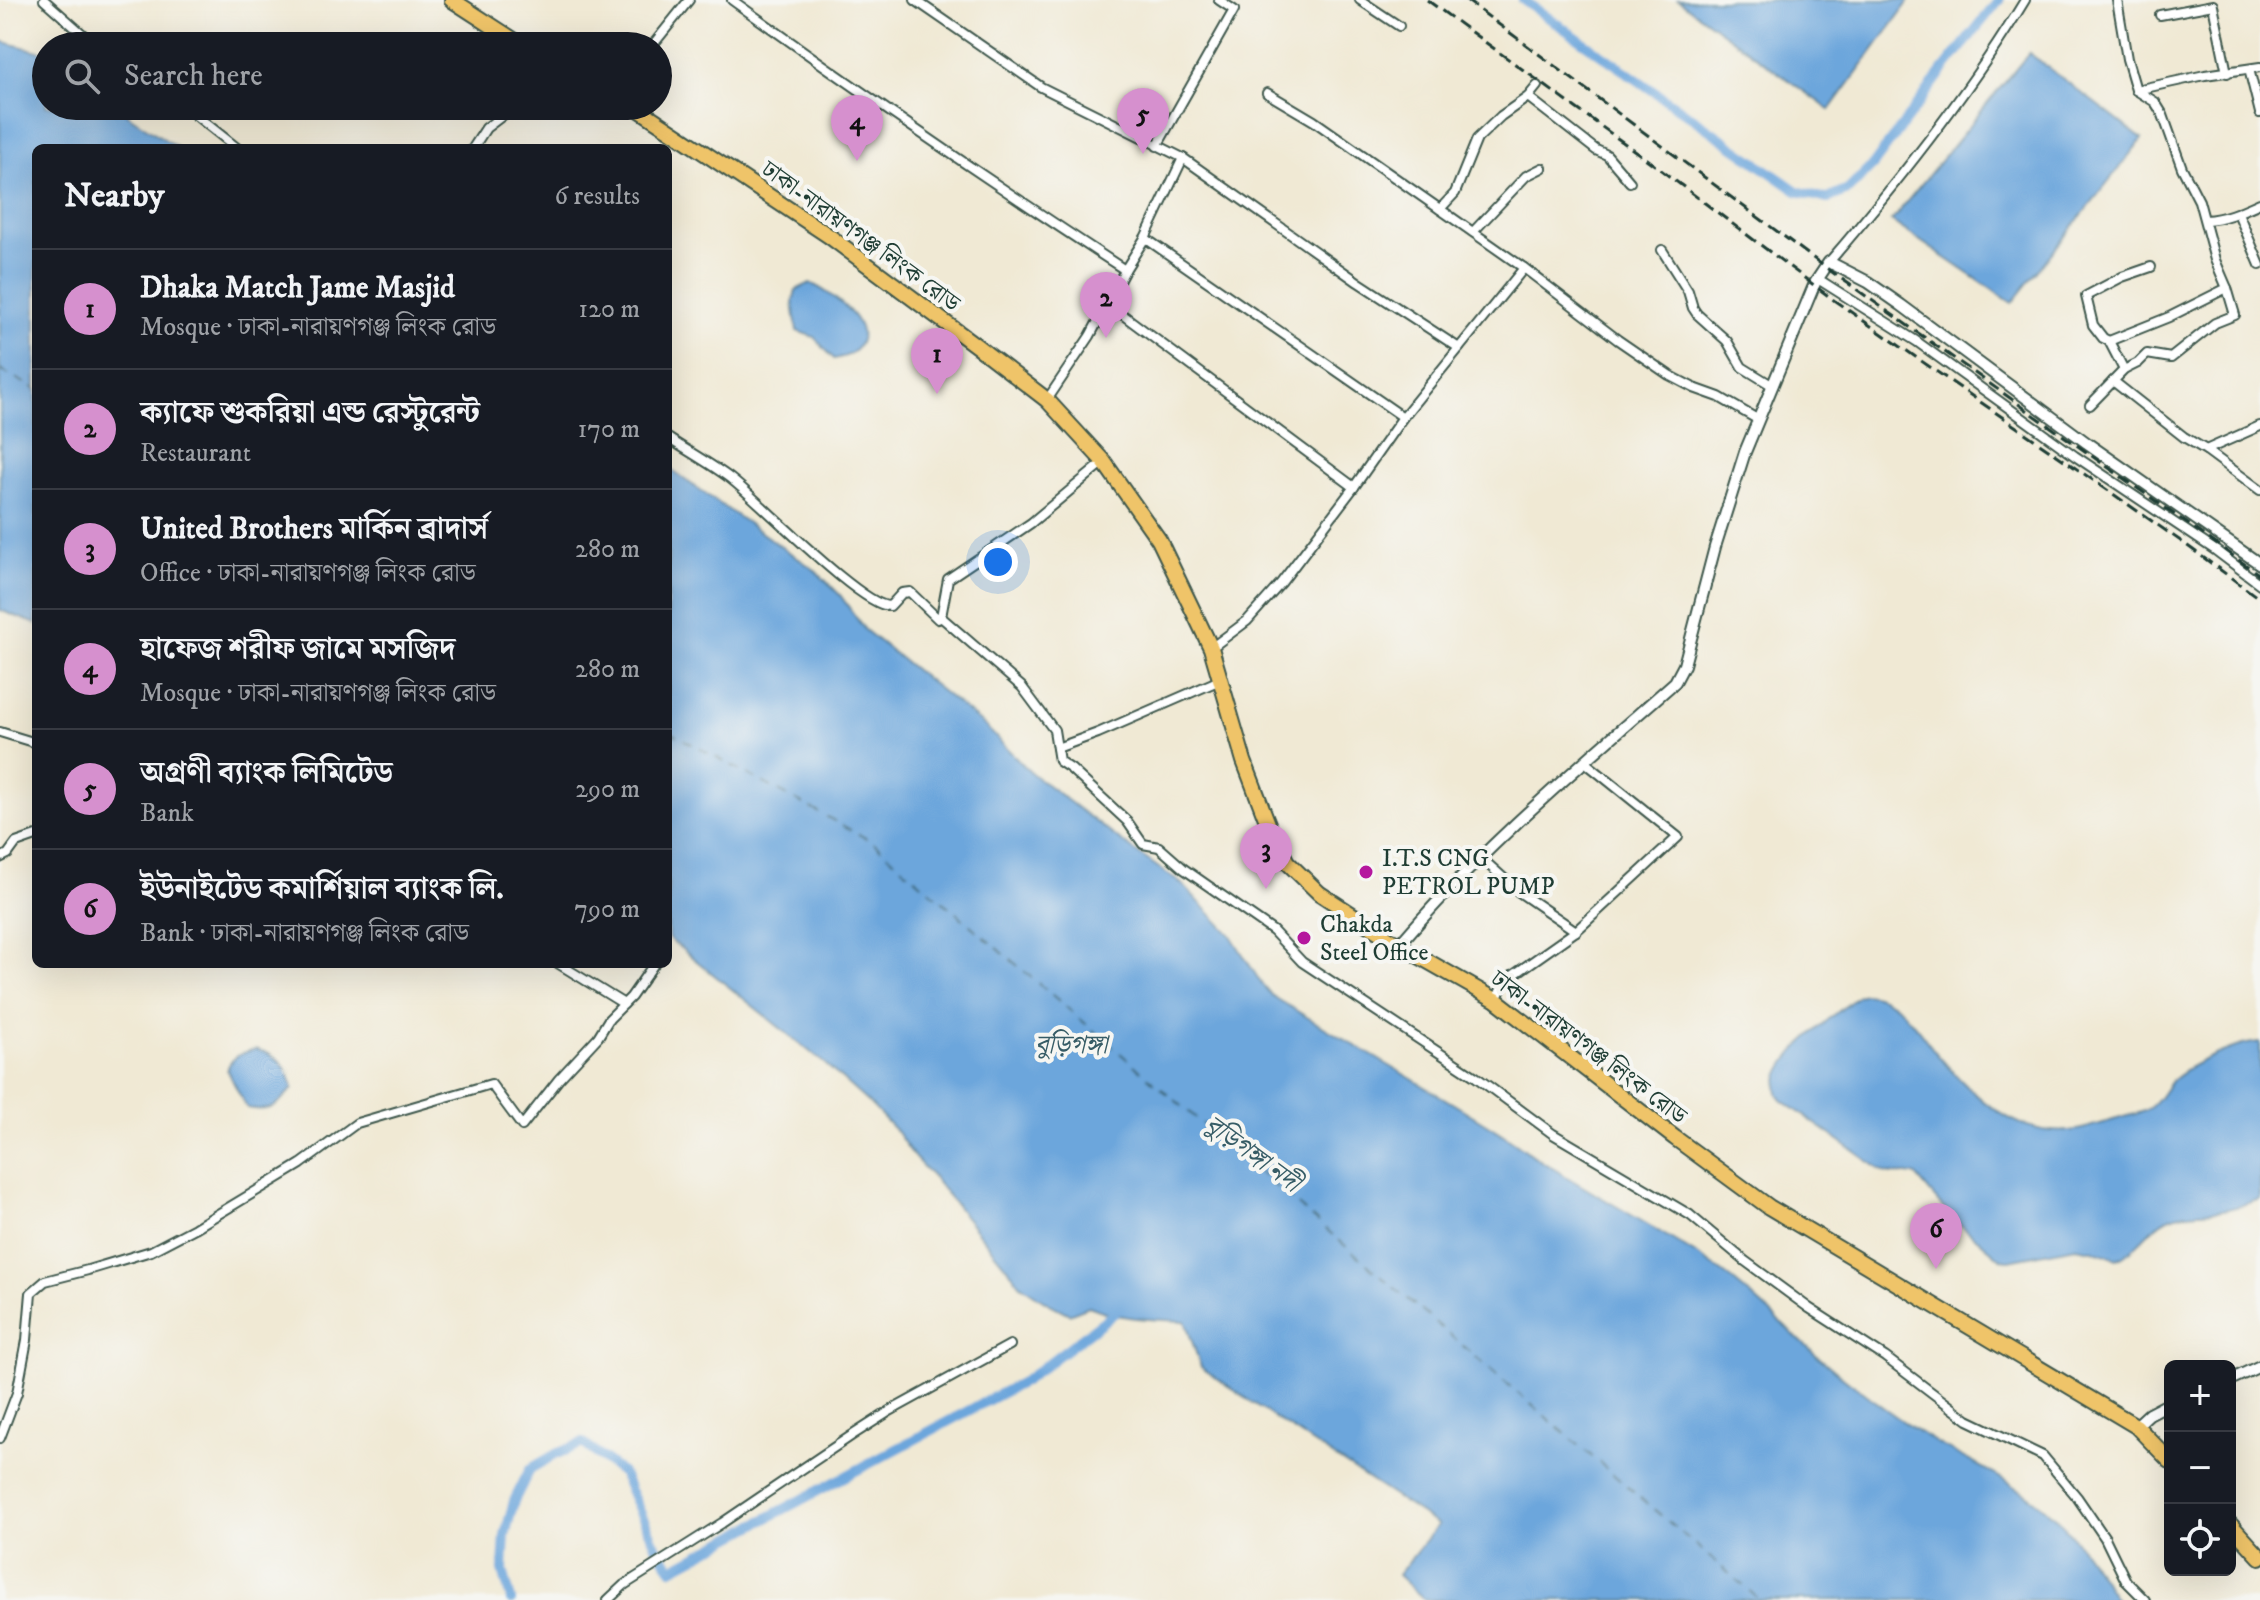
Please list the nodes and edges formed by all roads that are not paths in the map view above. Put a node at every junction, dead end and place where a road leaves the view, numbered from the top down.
1 (44, 0) edge
2 (452, 0) edge
3 (689, 0) edge
4 (732, 0) edge
5 (915, 0) edge
6 (1219, 0) edge
7 (1360, 0) edge
8 (2025, 0) edge
9 (2119, 1) edge
10 (2160, 15) dead end
11 (1399, 26) dead end
12 (80, 32) edge
13 (501, 32) edge
14 (663, 32) edge
15 (2260, 67) edge
16 (2249, 69) junction
17 (2227, 73) junction
18 (1537, 86) dead end
19 (2136, 90) junction
20 (1267, 93) dead end
21 (1528, 97) junction
22 (2260, 113) edge
23 (202, 120) edge
24 (497, 120) edge
25 (655, 120) edge
26 (232, 144) edge
27 (476, 144) edge
28 (1157, 146) junction
29 (1183, 158) junction
30 (1542, 168) dead end
31 (1630, 182) dead end
32 (2260, 203) edge
33 (1440, 209) junction
34 (2238, 213) junction
35 (2205, 220) junction
36 (1473, 232) junction
37 (1145, 238) junction
38 (1662, 250) dead end
39 (1829, 262) junction
40 (2260, 265) edge
41 (2151, 267) dead end
42 (1524, 268) junction
43 (1125, 270) junction
44 (1818, 279) junction
45 (2227, 288) junction
46 (1107, 303) junction
47 (2109, 341) junction
48 (1459, 348) junction
49 (2124, 370) junction
50 (2113, 381) junction
51 (1773, 386) junction
52 (1047, 400) junction
53 (2090, 405) dead end
54 (1403, 417) junction
55 (1757, 419) junction
56 (2260, 426) edge
57 (672, 441) edge
58 (2206, 450) junction
59 (1104, 462) junction
60 (1354, 487) junction
61 (2260, 490) edge
62 (2260, 564) edge
63 (2260, 584) edge
64 (941, 617) junction
65 (1211, 648) junction
66 (1220, 680) junction
67 (0, 732) edge
68 (32, 742) edge
69 (1057, 748) junction
70 (1586, 763) junction
71 (32, 837) edge
72 (1480, 857) junction
73 (0, 858) edge
74 (1576, 931) junction
75 (1399, 945) junction
76 (566, 968) edge
77 (651, 968) edge
78 (1496, 1000) junction
79 (624, 1004) junction
80 (1010, 1345) dead end
81 (2260, 1366) edge
82 (2236, 1377) edge
83 (2164, 1406) edge
84 (2136, 1426) junction
85 (0, 1438) edge
86 (2164, 1455) edge
87 (2236, 1531) edge
88 (2260, 1557) edge
89 (608, 1600) edge
90 (2145, 1600) edge

1 - 12 street
2 - 13 highway
3 - 14 street
4 - 43 street
5 - 28 street
6 - 28 street
7 - 11 street
8 - 39 street
9 - 19 street
10 - 17 street
15 - 16 street
16 - 17 street
16 - 22 street
17 - 19 street
18 - 21 street
19 - 35 street
20 - 33 street
21 - 31 street
21 - 33 street
23 - 26 street
24 - 27 street
25 - 52 highway, ঢাকা-নারায়ণগঞ্জ লিংক রোড
28 - 29 street
29 - 37 street
29 - 48 street
30 - 36 street
32 - 34 street
33 - 36 street
34 - 35 street
34 - 40 street
35 - 45 street
36 - 42 street
37 - 43 street
37 - 54 street
38 - 51 street
39 - 44 street
39 - 62 street
41 - 47 street
42 - 48 street
42 - 55 street
43 - 46 street
44 - 51 street
44 - 63 street
45 - 47 street
45 - 49 street
46 - 52 street
46 - 60 street
47 - 49 street
48 - 54 street
49 - 50 street
50 - 53 street
50 - 58 street
51 - 55 street
52 - 59 highway, ঢাকা-নারায়ণগঞ্জ লিংক রোড
54 - 60 street
55 - 70 street
56 - 58 street
57 - 64 street
58 - 61 street
59 - 64 street
59 - 65 highway, ঢাকা-নারায়ণগঞ্জ লিংক রোড
60 - 65 street
64 - 69 street
65 - 66 highway, ঢাকা-নারায়ণগঞ্জ লিংক রোড
66 - 69 street
66 - 75 highway, ঢাকা-নারায়ণগঞ্জ লিংক রোড
67 - 68 street
69 - 90 street
70 - 72 street
70 - 74 street
71 - 73 street
72 - 74 street
72 - 75 street
74 - 78 street
75 - 78 highway, ঢাকা-নারায়ণগঞ্জ লিংক রোড
76 - 79 street
77 - 79 street
78 - 84 highway, ঢাকা-নারায়ণগঞ্জ লিংক রোড
79 - 85 street
80 - 89 street
81 - 82 street
83 - 84 street
84 - 86 highway, ঢাকা-নারায়ণগঞ্জ লিংক রোড
87 - 88 highway

